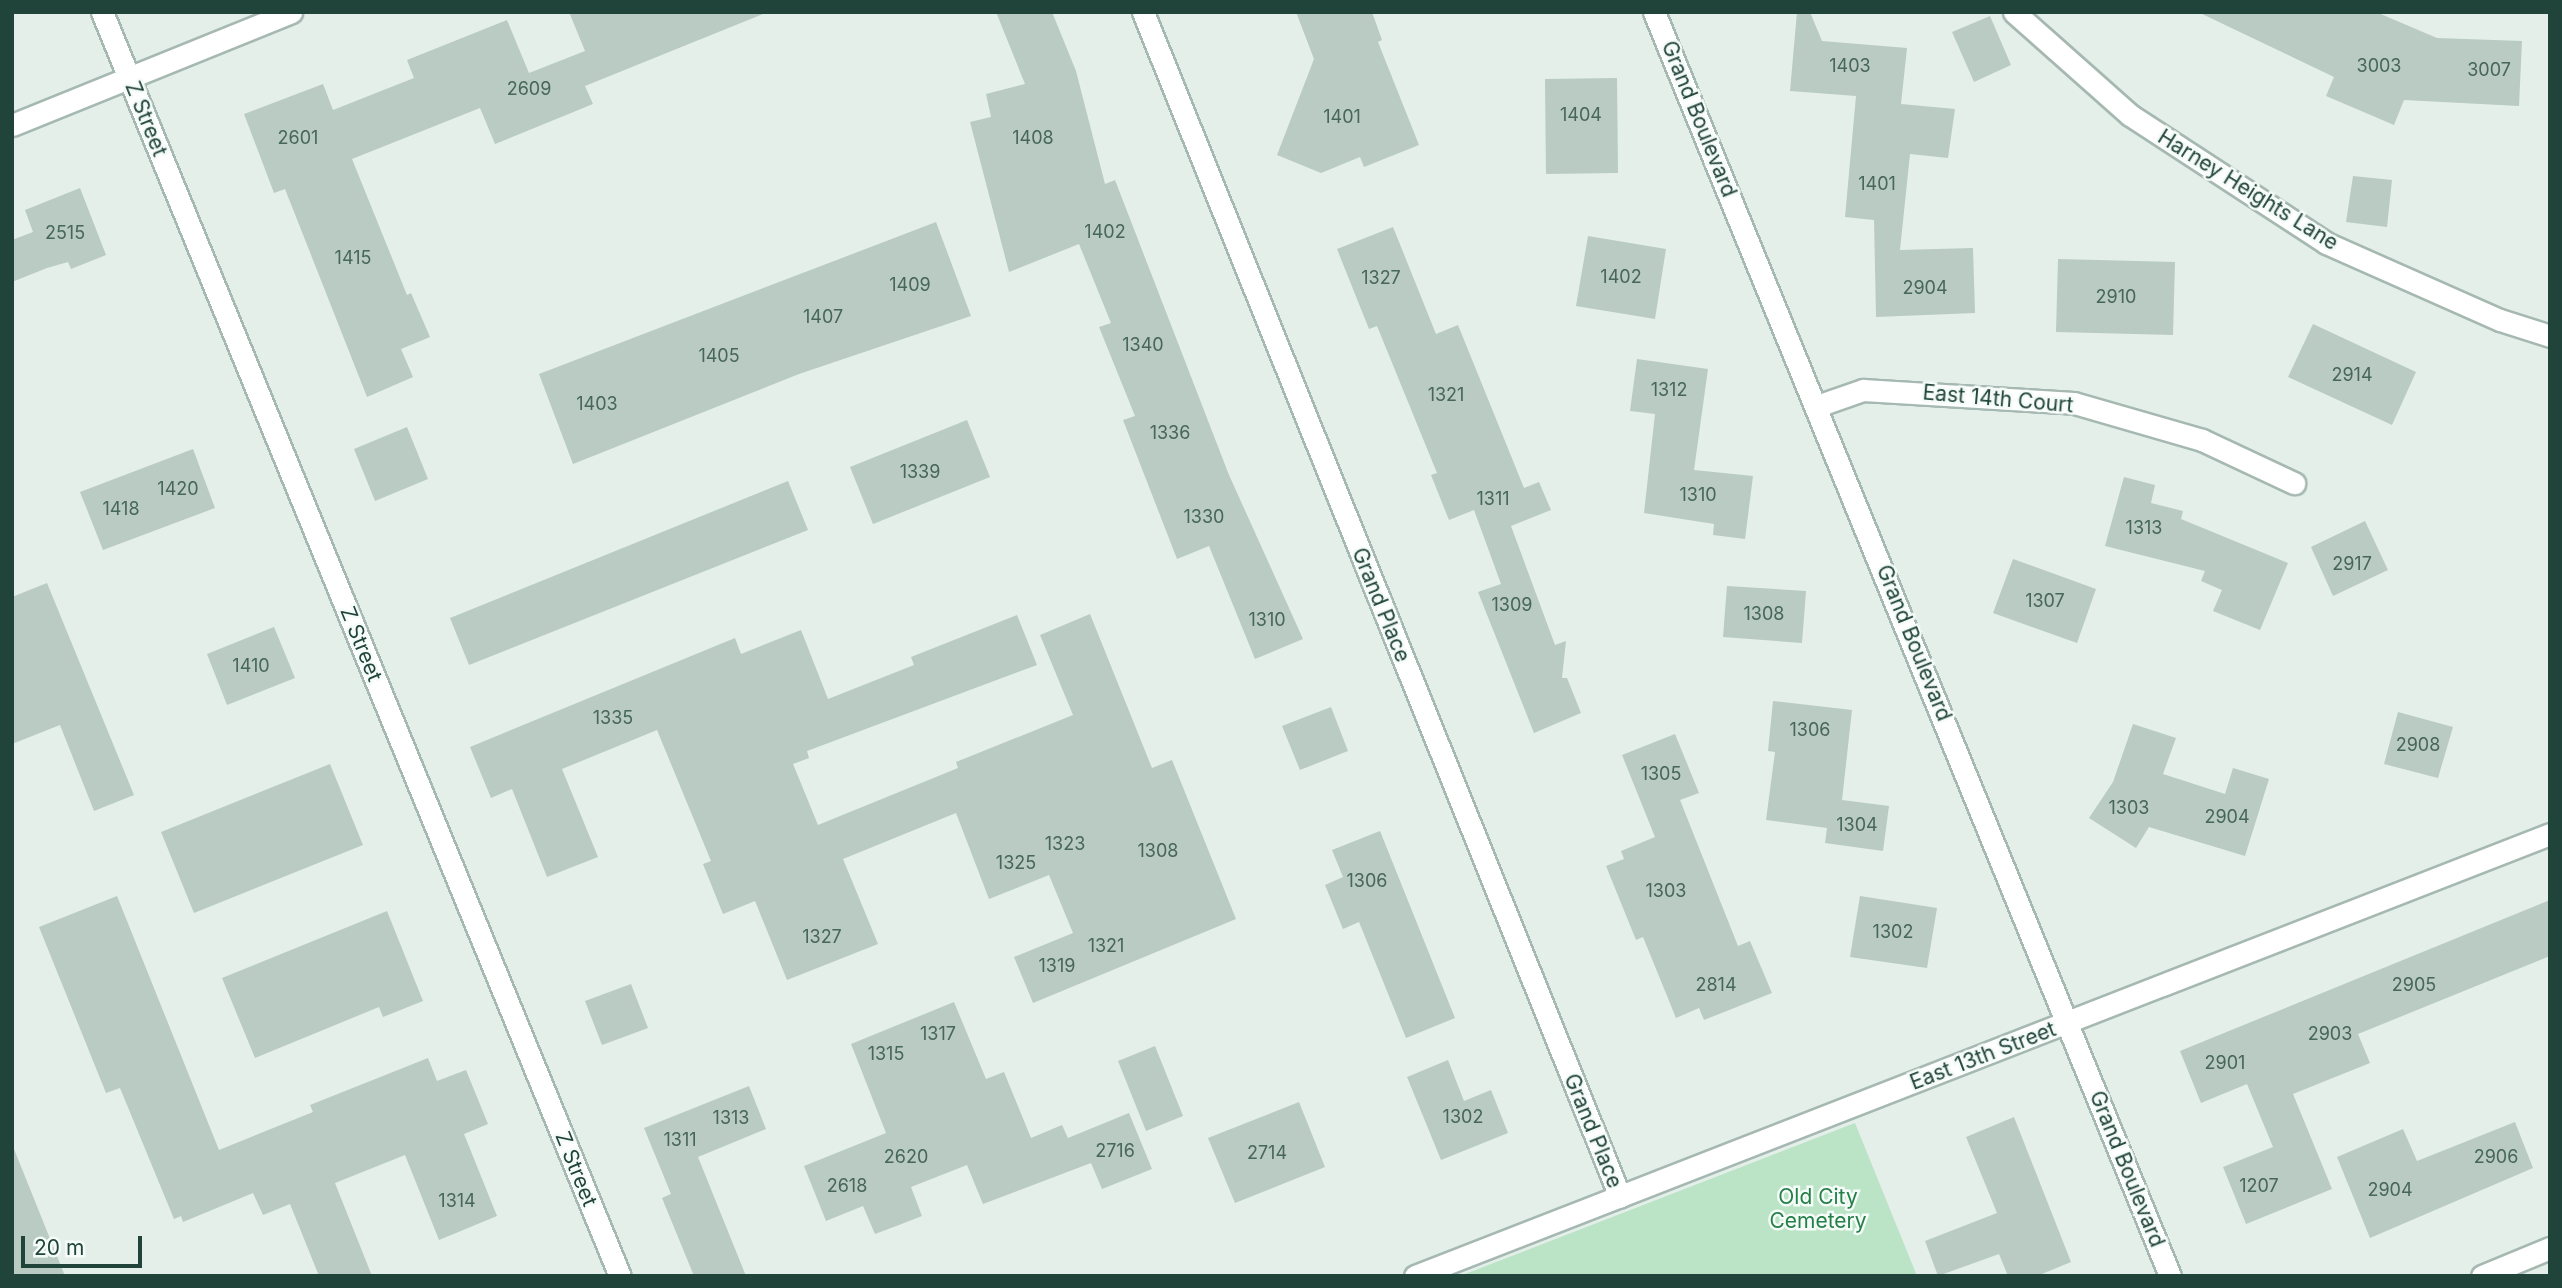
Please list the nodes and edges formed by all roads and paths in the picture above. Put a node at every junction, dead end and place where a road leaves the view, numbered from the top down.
1 (103, 12) edge
2 (291, 12) edge
3 (1143, 12) edge
4 (1654, 12) edge
5 (2014, 12) edge
6 (129, 78) junction
7 (12, 125) edge
8 (2550, 336) edge
9 (1817, 406) junction
10 (2294, 483) dead end
11 (2550, 834) edge
12 (2069, 1023) junction
13 (1619, 1197) junction
14 (2550, 1248) edge
15 (620, 1276) edge
16 (1415, 1276) edge
17 (2171, 1276) edge
18 (2482, 1276) edge

1 - 6 street, Z Street
2 - 6 street
3 - 13 street, Grand Place
4 - 9 street, Grand Boulevard
5 - 8 street, Harney Heights Lane
6 - 7 street
6 - 15 street, Z Street
9 - 10 street, East 14th Court
9 - 12 street, Grand Boulevard
11 - 12 street, East 13th Street
12 - 13 street, East 13th Street
12 - 17 street, Grand Boulevard
13 - 16 street, East 13th Street
14 - 18 street

